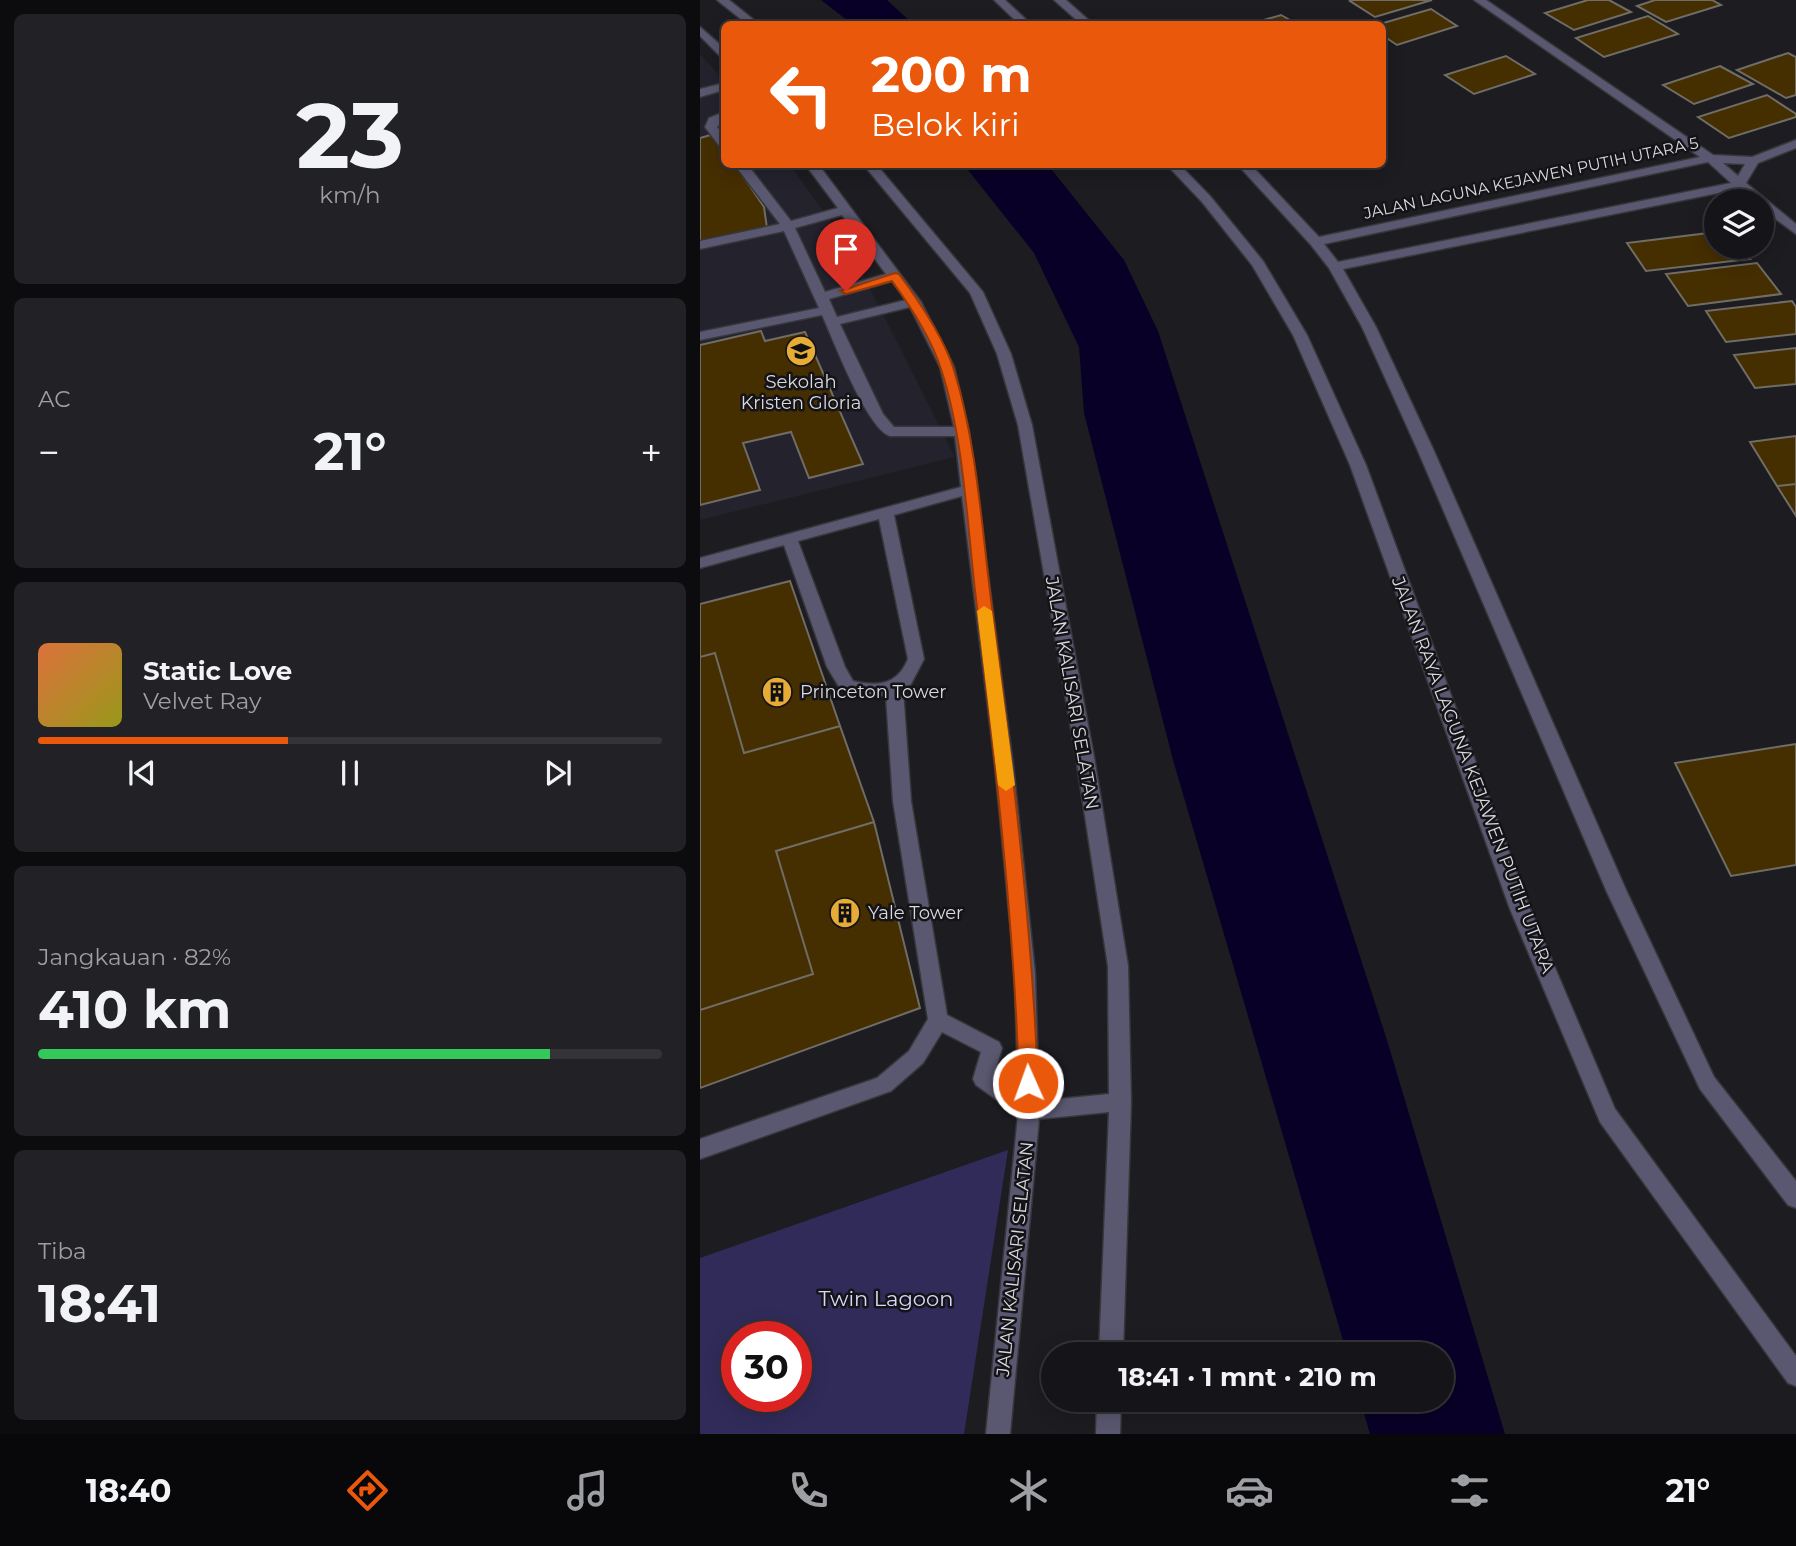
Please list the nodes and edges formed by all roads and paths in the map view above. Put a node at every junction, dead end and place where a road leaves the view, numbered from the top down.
1 (723, 0) edge
2 (999, 0) edge
3 (1059, 0) edge
4 (1479, 0) edge
5 (749, 21) edge
6 (1022, 21) edge
7 (1084, 21) edge
8 (700, 30) edge
9 (721, 51) edge
10 (721, 87) edge
11 (700, 93) edge
12 (721, 117) edge
13 (721, 140) edge
14 (1796, 144) edge
15 (1710, 158) junction
16 (1753, 161) junction
17 (743, 168) edge
18 (814, 168) edge
19 (872, 168) edge
20 (1176, 168) edge
21 (1247, 168) edge
22 (1739, 185) junction
23 (1744, 189) edge
24 (846, 210) junction
25 (1774, 212) edge
26 (788, 226) junction
27 (1796, 230) edge
28 (1316, 242) junction
29 (700, 245) edge
30 (1335, 267) junction
31 (895, 276) junction
32 (914, 302) junction
33 (827, 310) junction
34 (700, 336) edge
35 (962, 432) junction
36 (968, 489) junction
37 (887, 513) junction
38 (789, 538) junction
39 (700, 563) edge
40 (894, 689) junction
41 (938, 1020) junction
42 (1120, 1102) junction
43 (1029, 1111) junction
44 (700, 1149) edge
45 (1796, 1198) edge
46 (1111, 1342) edge
47 (1796, 1375) edge
48 (1109, 1412) edge
49 (998, 1434) edge
50 (1108, 1434) edge

1 - 5 street
2 - 6 street
3 - 7 street
4 - 15 street
8 - 9 street
10 - 11 street
12 - 13 street
14 - 16 street, JALAN LAGUNA KEJAWEN PUTIH UTARA 5
15 - 16 street, JALAN LAGUNA KEJAWEN PUTIH UTARA 5
15 - 22 street
15 - 28 street, JALAN LAGUNA KEJAWEN PUTIH UTARA 5
16 - 22 street
17 - 26 street
18 - 24 street, JALAN KALISARI SELATAN
19 - 42 street, JALAN KALISARI SELATAN
20 - 47 street, JALAN RAYA LAGUNA KEJAWEN PUTIH UTARA
21 - 28 street
22 - 23 street
22 - 30 street
24 - 26 street
24 - 31 street, JALAN KALISARI SELATAN
25 - 27 street
26 - 29 street
26 - 33 street
28 - 30 street
30 - 45 street
31 - 32 street, JALAN KALISARI SELATAN
31 - 33 street
32 - 33 street
32 - 35 street, JALAN KALISARI SELATAN
33 - 34 street
33 - 35 street
35 - 36 street, JALAN KALISARI SELATAN
36 - 37 street
36 - 43 street, JALAN KALISARI SELATAN
37 - 38 street
37 - 40 street
38 - 39 street
38 - 40 street
40 - 41 street
41 - 43 street
41 - 44 street
42 - 43 street
42 - 46 street, JALAN KALISARI SELATAN
43 - 49 street, JALAN KALISARI SELATAN
48 - 50 street

